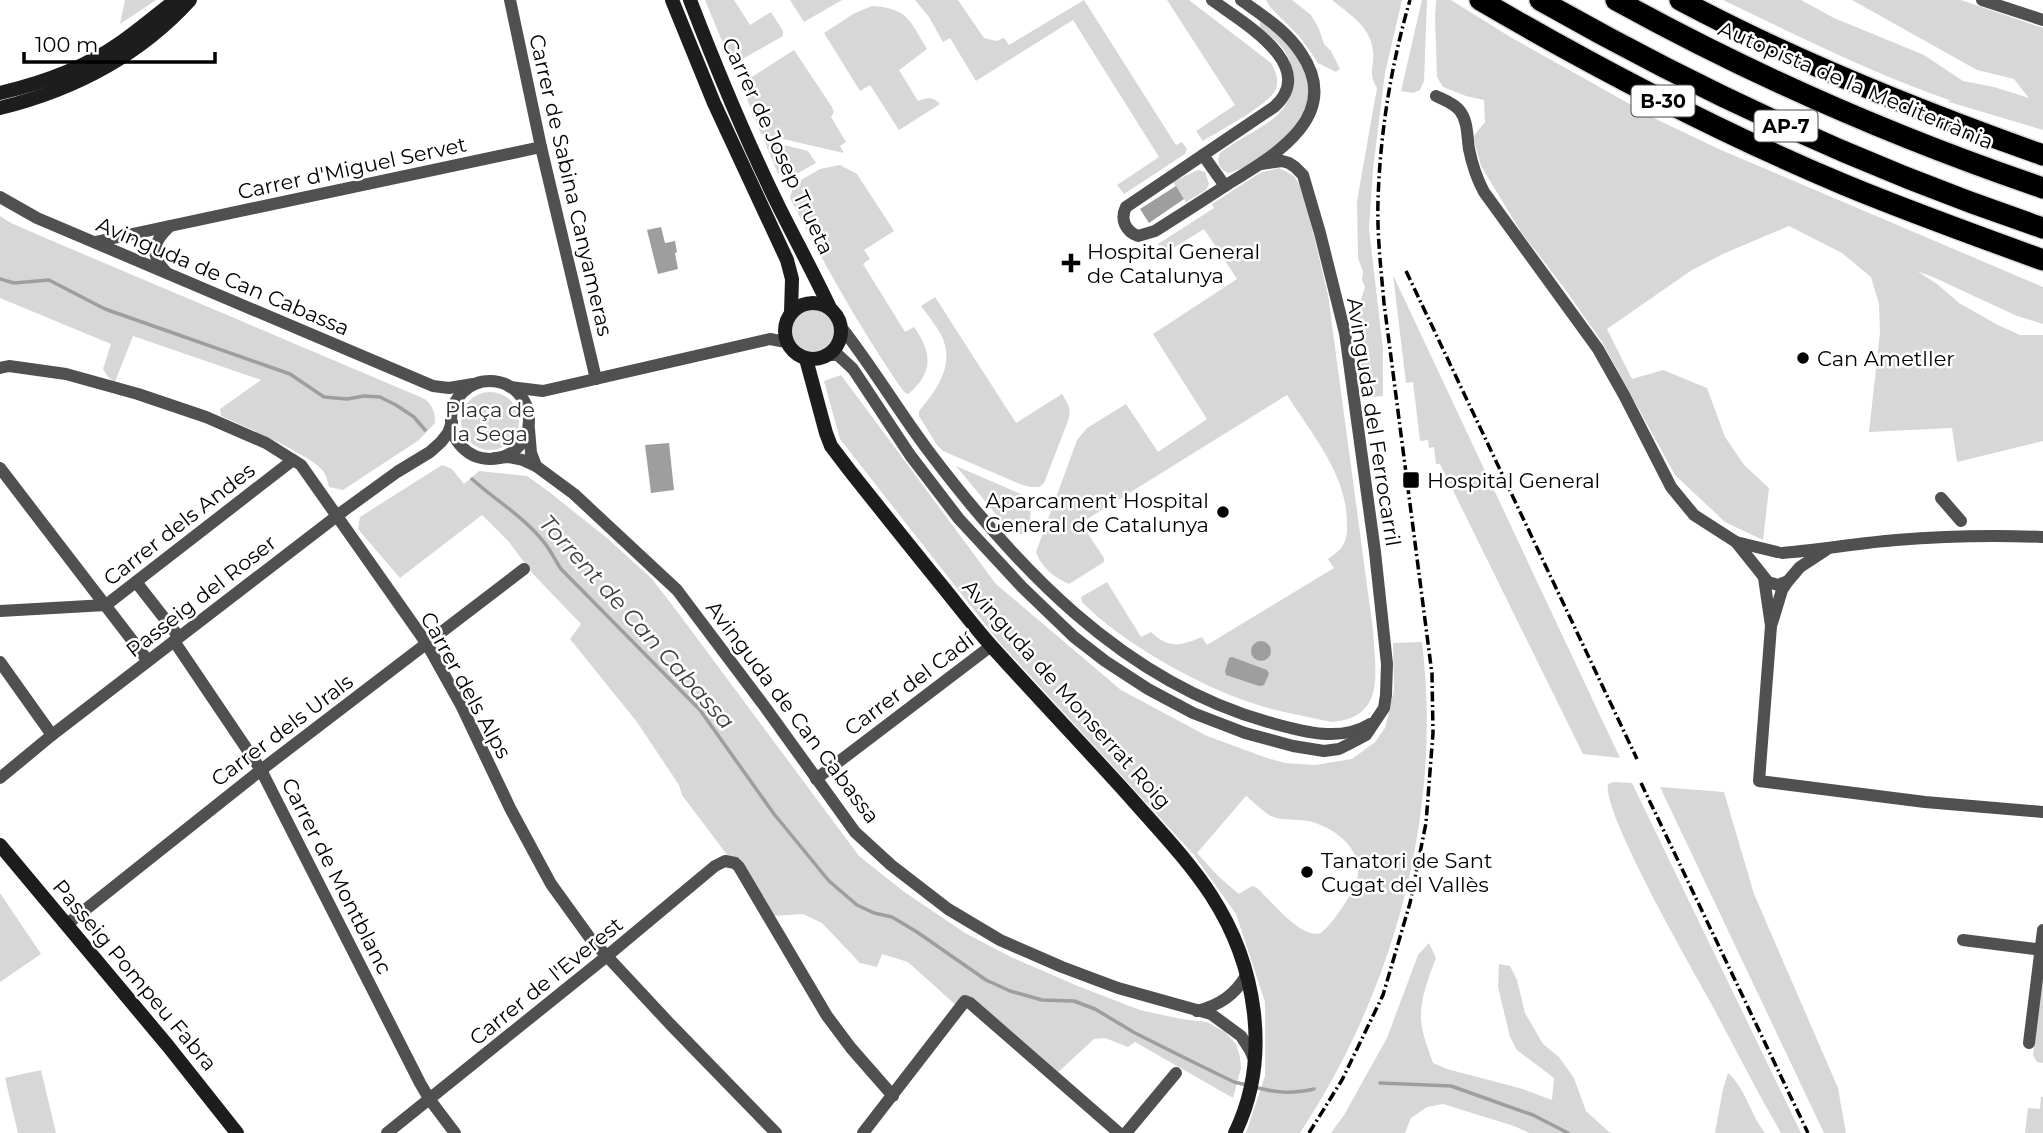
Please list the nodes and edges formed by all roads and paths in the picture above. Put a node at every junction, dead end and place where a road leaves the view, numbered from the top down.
1 (176, 0) edge
2 (190, 0) edge
3 (510, 0) edge
4 (672, 0) edge
5 (690, 0) edge
6 (1212, 0) edge
7 (1241, 0) edge
8 (1480, 0) edge
9 (1539, 0) edge
10 (1616, 0) edge
11 (1680, 0) edge
12 (1982, 0) edge
13 (2043, 20) edge
14 (0, 93) edge
15 (1436, 96) dead end
16 (1903, 103) junction
17 (0, 108) edge
18 (2043, 142) edge
19 (541, 147) junction
20 (1203, 155) junction
21 (2043, 155) edge
22 (1261, 164) junction
23 (1225, 187) junction
24 (2043, 188) edge
25 (0, 197) edge
26 (1942, 223) junction
27 (170, 226) junction
28 (2043, 228) edge
29 (95, 242) junction
30 (2043, 260) edge
31 (2043, 268) edge
32 (166, 272) junction
33 (830, 308) junction
34 (790, 313) junction
35 (841, 327) junction
36 (786, 342) junction
37 (828, 355) junction
38 (806, 359) junction
39 (0, 368) edge
40 (596, 379) junction
41 (473, 384) junction
42 (433, 386) junction
43 (510, 387) junction
44 (543, 391) junction
45 (527, 411) junction
46 (452, 418) junction
47 (528, 425) junction
48 (464, 448) junction
49 (430, 452) junction
50 (495, 458) junction
51 (293, 460) junction
52 (536, 467) junction
53 (0, 469) edge
54 (1941, 498) dead end
55 (337, 516) junction
56 (1961, 521) dead end
57 (2043, 537) edge
58 (1736, 542) junction
59 (1828, 549) junction
60 (1779, 552) junction
61 (524, 569) dead end
62 (1763, 576) junction
63 (1790, 577) junction
64 (136, 582) junction
65 (106, 605) junction
66 (0, 611) edge
67 (1771, 626) junction
68 (177, 639) junction
69 (427, 645) junction
70 (991, 646) junction
71 (0, 662) edge
72 (148, 662) junction
73 (1374, 722) junction
74 (52, 735) junction
75 (261, 769) junction
76 (0, 778) edge
77 (816, 779) junction
78 (2043, 812) edge
79 (0, 845) edge
80 (66, 925) junction
81 (2043, 930) edge
82 (1963, 940) dead end
83 (2042, 950) edge
84 (607, 957) junction
85 (1247, 974) junction
86 (1196, 1011) junction
87 (2029, 1043) dead end
88 (1254, 1068) junction
89 (1176, 1073) dead end
90 (893, 1096) junction
91 (430, 1100) junction
92 (237, 1133) edge
93 (387, 1133) edge
94 (454, 1133) edge
95 (776, 1133) edge
96 (863, 1133) edge
97 (1119, 1133) edge
98 (1126, 1133) edge
99 (1236, 1133) edge

1 - 14 street
2 - 17 street
3 - 19 street, Carrer de Sabina Canyameras
4 - 34 street, Carrer de Josep Trueta
5 - 33 street, Carrer de Josep Trueta
6 - 20 street
7 - 22 street
8 - 26 highway, B-30
9 - 28 highway, AP-7
10 - 24 highway, Autopista de la Mediterrània / AP-7
11 - 16 highway
12 - 13 street
15 - 58 street
16 - 18 highway
16 - 21 highway
19 - 27 street, Carrer d'Miguel Servet
19 - 40 street, Carrer de Sabina Canyameras
20 - 23 street
20 - 23 street
22 - 23 street
22 - 73 street, Avinguda del Ferrocarril
25 - 29 street, Avinguda de Can Cabassa
26 - 30 highway, B-30
26 - 31 highway
27 - 29 street, Carrer d'Miguel Servet
27 - 32 street
29 - 32 street, Avinguda de Can Cabassa
32 - 42 street, Avinguda de Can Cabassa
33 - 34 street
33 - 35 street
34 - 36 street
35 - 37 street
35 - 73 street
36 - 38 street
36 - 40 street
37 - 38 street
37 - 73 street
38 - 70 street, Avinguda de Monserrat Roig
39 - 51 street, Carrer dels Alps
40 - 44 street
41 - 42 street, Avinguda de Can Cabassa
41 - 43 street
41 - 46 street
42 - 46 street
43 - 44 street
43 - 45 street
44 - 45 street
45 - 47 street
46 - 48 street
46 - 49 street, Passeig del Roser
47 - 50 street
47 - 52 street
48 - 49 street, Passeig del Roser
48 - 50 street
49 - 55 street, Passeig del Roser
50 - 52 street, Avinguda de Can Cabassa
51 - 55 street, Carrer dels Alps
51 - 64 street, Carrer dels Andes
52 - 77 street, Avinguda de Can Cabassa
53 - 65 street
54 - 56 street
55 - 68 street, Passeig del Roser
55 - 69 street, Carrer dels Alps
57 - 59 street
58 - 60 street
58 - 62 street
59 - 60 street
59 - 63 street
60 - 62 street
60 - 63 street
61 - 69 street, Carrer dels Urals
62 - 63 street
62 - 67 street
63 - 67 street
64 - 65 street, Carrer dels Andes
64 - 68 street, Carrer de Montblanc
65 - 66 street, Carrer dels Andes
65 - 72 street
67 - 78 street
68 - 72 street, Passeig del Roser
68 - 75 street, Carrer de Montblanc
69 - 75 street, Carrer dels Urals
69 - 84 street, Carrer dels Alps
70 - 77 street, Carrer del Cadí
70 - 85 street, Avinguda de Monserrat Roig
71 - 74 street
72 - 74 street, Passeig del Roser
74 - 76 street, Passeig del Roser
75 - 80 street, Carrer dels Urals
75 - 91 street, Carrer de Montblanc
77 - 86 street, Avinguda de Can Cabassa
79 - 80 street, Passeig Pompeu Fabra
80 - 92 street, Passeig Pompeu Fabra
81 - 83 street
82 - 83 street
83 - 87 street
84 - 90 street, Carrer de l'Everest
84 - 91 street, Carrer de l'Everest
84 - 95 street, Carrer dels Alps
85 - 86 street
85 - 88 street, Avinguda de Monserrat Roig
86 - 88 street, Avinguda de Can Cabassa
88 - 99 street, Avinguda de Monserrat Roig
89 - 98 street
90 - 96 street
90 - 97 street
91 - 93 street, Carrer de l'Everest
91 - 94 street, Carrer de Montblanc

